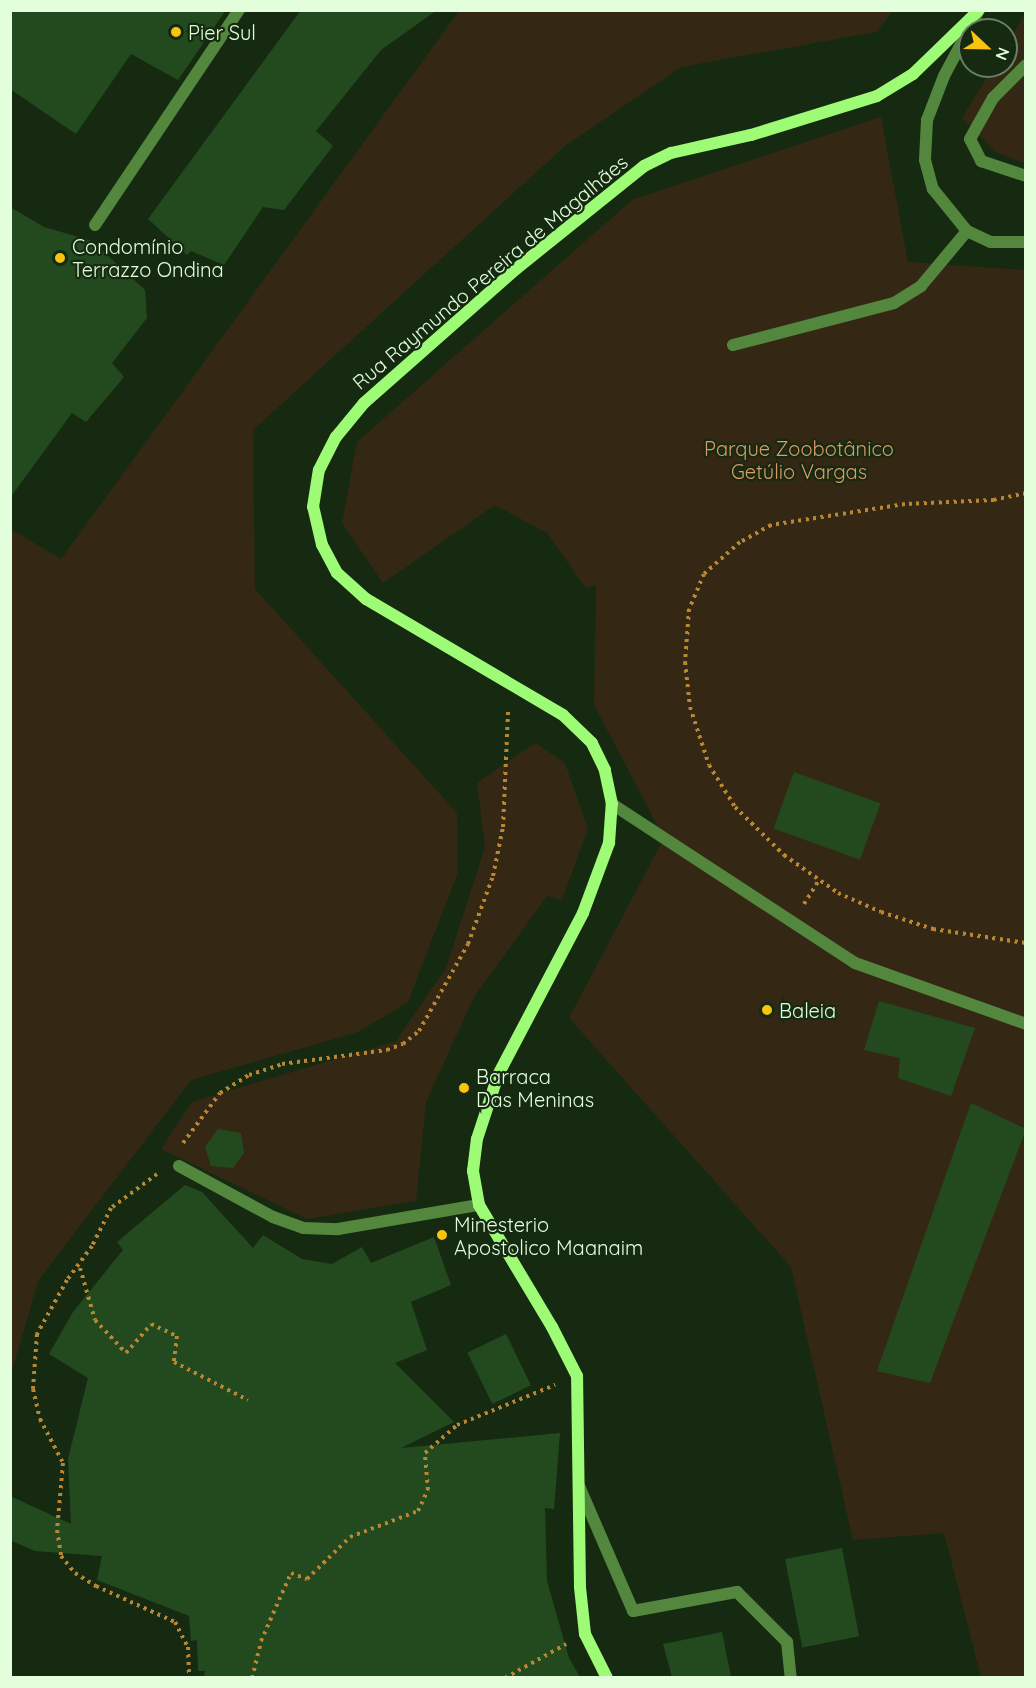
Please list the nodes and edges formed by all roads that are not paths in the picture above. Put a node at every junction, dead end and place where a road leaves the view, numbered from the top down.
1 (239, 10) edge
2 (979, 10) edge
3 (1026, 65) edge
4 (1026, 176) edge
5 (95, 225) dead end
6 (968, 231) junction
7 (1026, 242) edge
8 (733, 345) dead end
9 (612, 804) junction
10 (1026, 1024) edge
11 (179, 1166) road end
12 (479, 1205) junction
13 (578, 1485) junction
14 (607, 1677) edge
15 (791, 1677) edge

1 - 5 street
2 - 6 street
2 - 9 street, Rua Raymundo Pereira de Magalhães
3 - 4 street
6 - 7 street
6 - 8 street
9 - 10 street
9 - 12 street, Rua Raymundo Pereira de Magalhães
11 - 12 street
12 - 13 street
13 - 14 street
13 - 15 street

